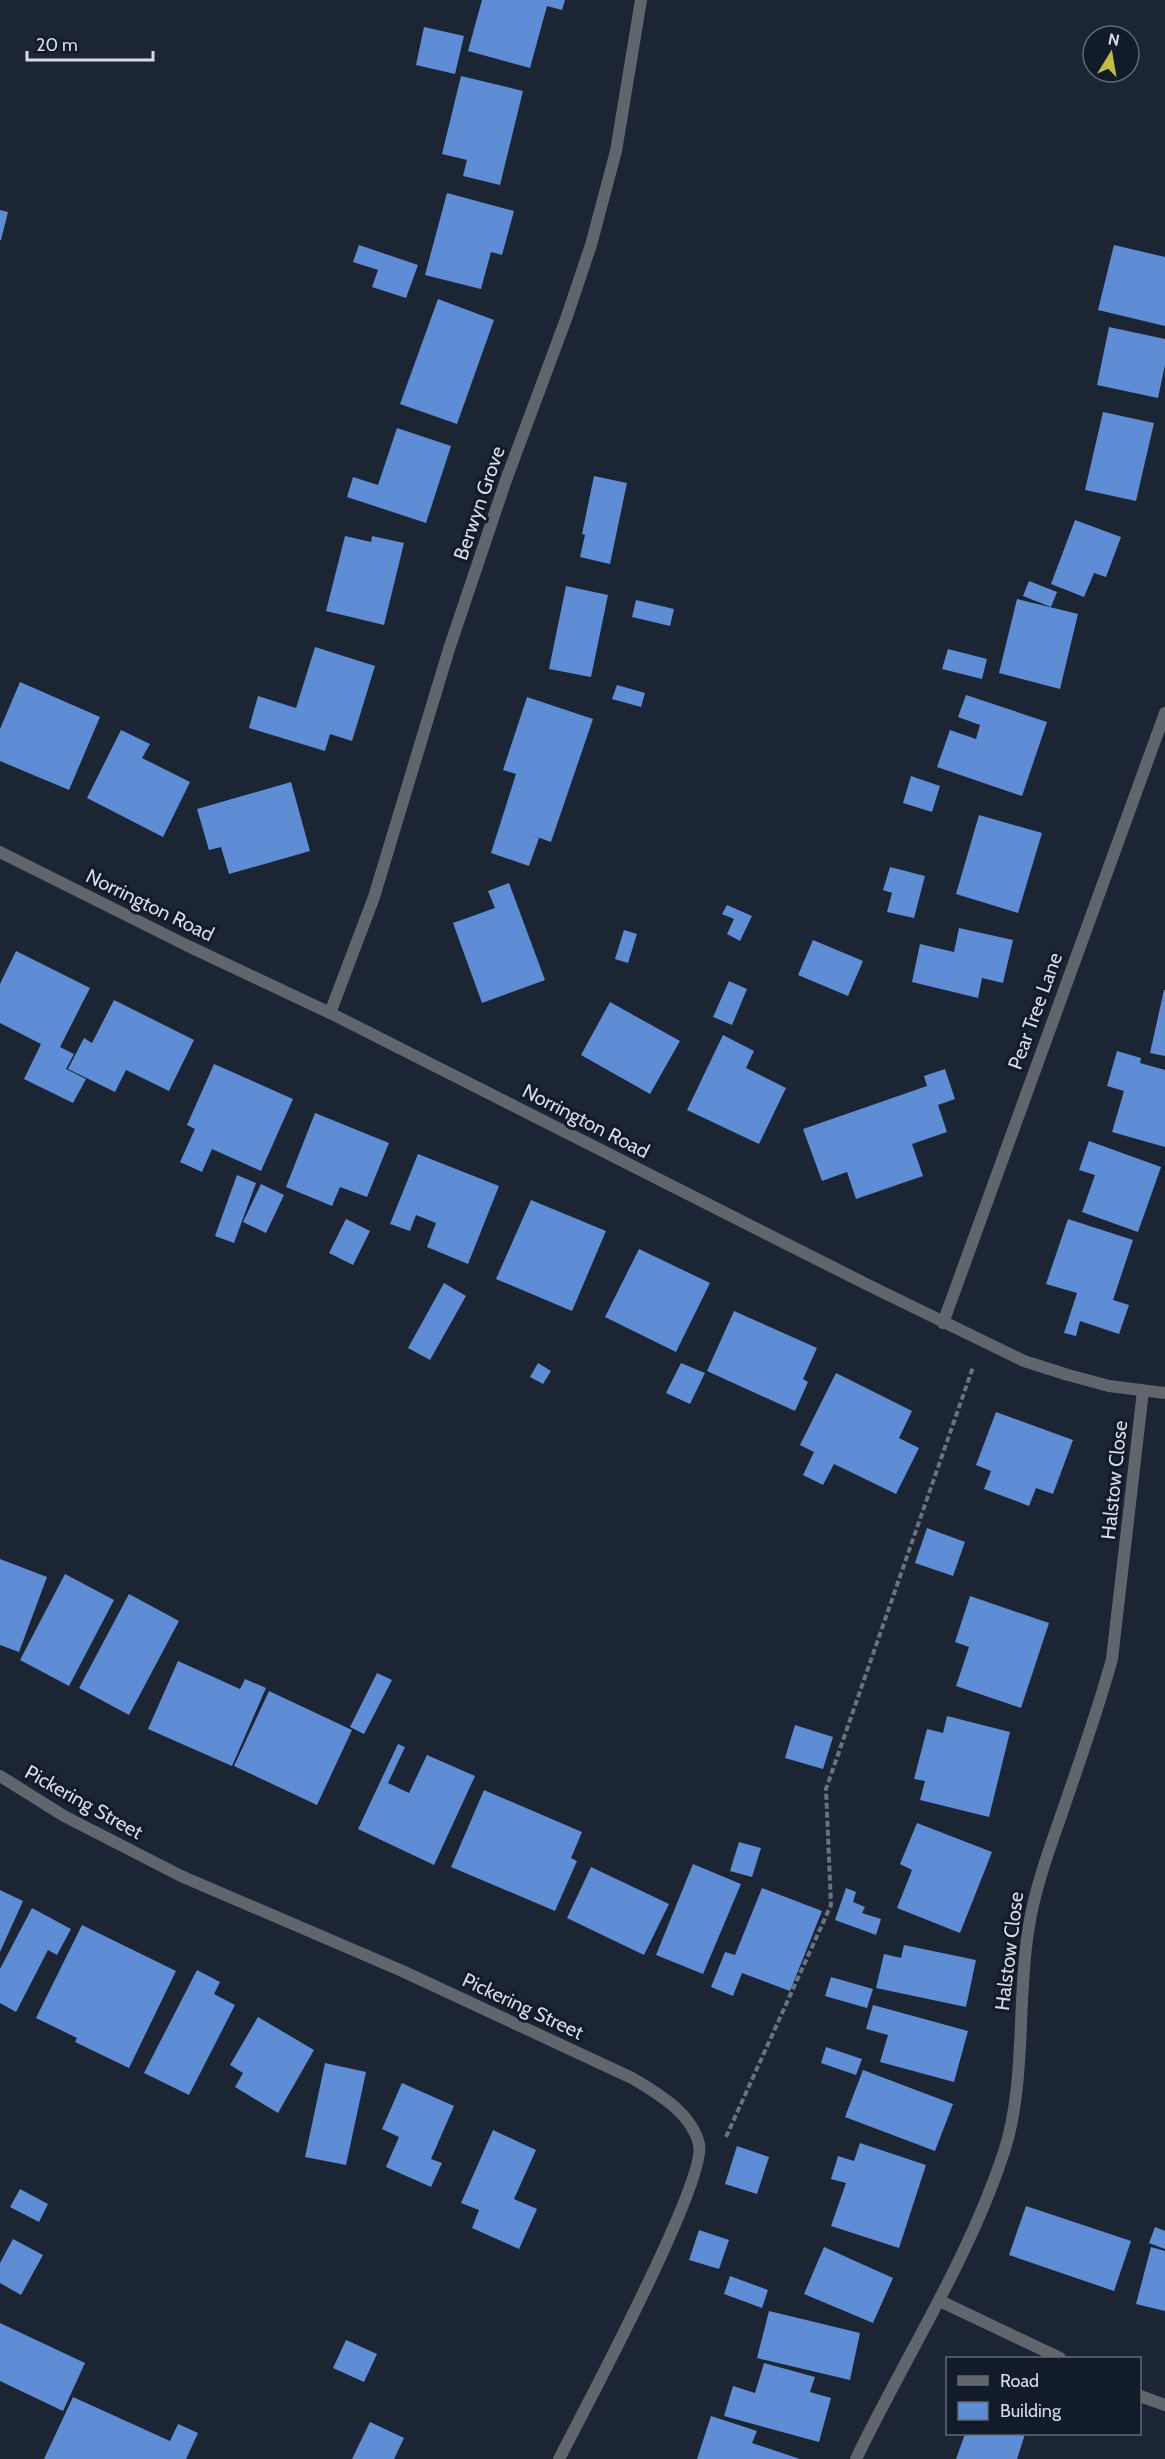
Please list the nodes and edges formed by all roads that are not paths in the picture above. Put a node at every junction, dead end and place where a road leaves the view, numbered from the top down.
1 (641, 0) edge
2 (1165, 713) edge
3 (0, 852) edge
4 (330, 1013) junction
5 (943, 1323) junction
6 (1143, 1391) junction
7 (1165, 1393) edge
8 (0, 1776) edge
9 (940, 2301) junction
10 (1058, 2357) edge
11 (1141, 2396) edge
12 (1165, 2404) edge
13 (560, 2459) edge
14 (856, 2459) edge

1 - 4 street, Berwyn Grove
2 - 5 street, Pear Tree Lane
3 - 4 street, Norrington Road
4 - 5 street, Norrington Road
5 - 6 street, Norrington Road
6 - 7 street, Norrington Road
6 - 9 street, Halstow Close
8 - 13 street, Pickering Street
9 - 10 street
9 - 14 street, Halstow Close
11 - 12 street

